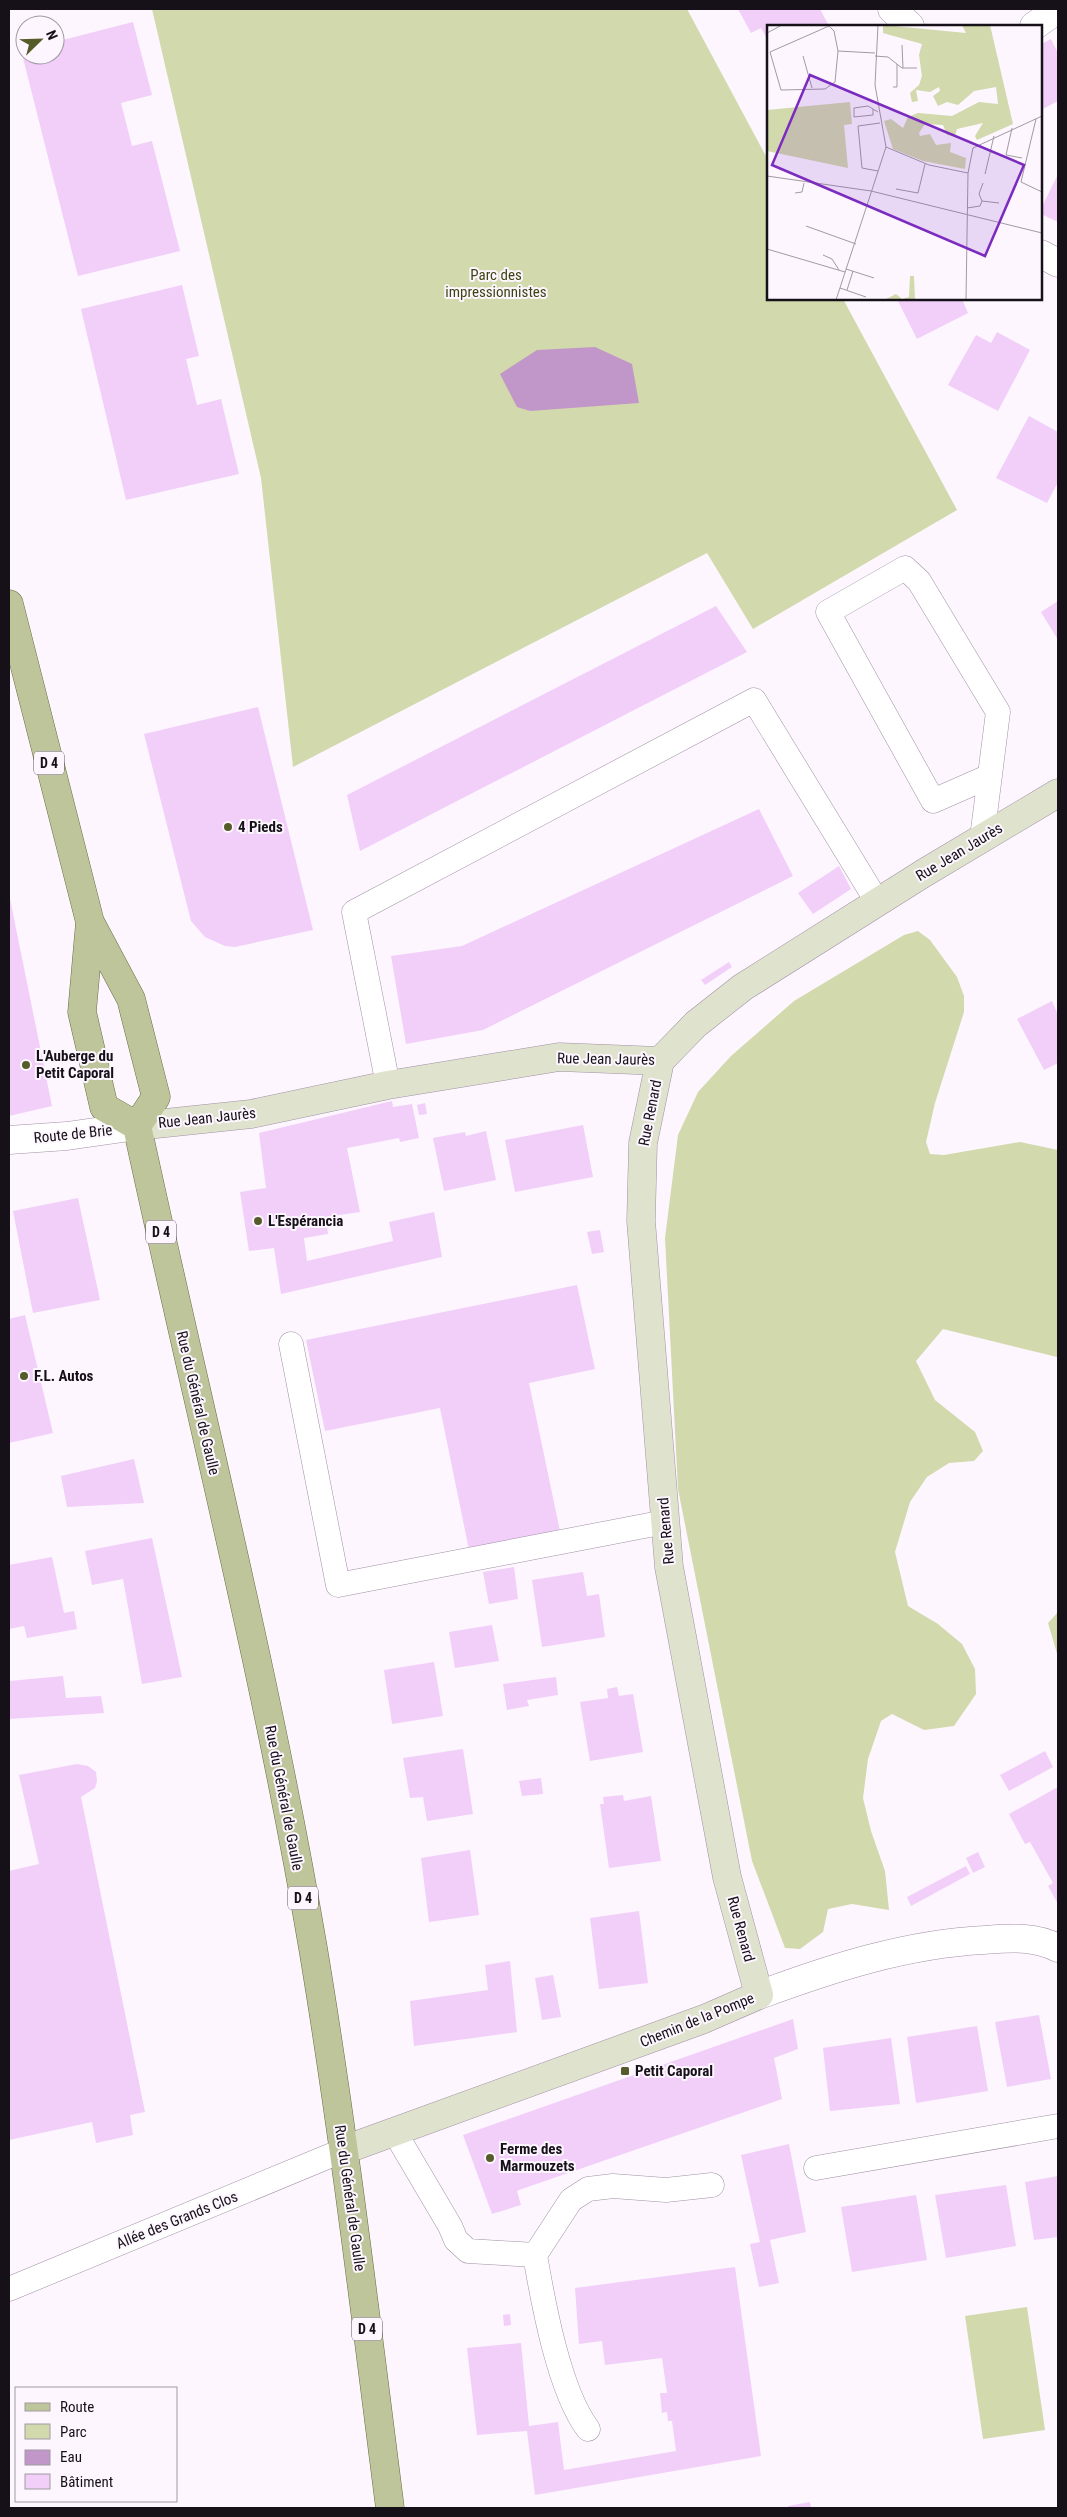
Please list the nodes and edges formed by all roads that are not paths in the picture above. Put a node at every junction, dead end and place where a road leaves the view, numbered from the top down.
1 (892, 9) edge
2 (1058, 9) edge
3 (909, 25) edge
4 (1035, 25) edge
5 (1042, 255) edge
6 (1058, 263) edge
7 (9, 604) edge
8 (990, 776) junction
9 (1058, 793) edge
10 (982, 838) junction
11 (878, 903) junction
12 (90, 922) junction
13 (660, 1061) junction
14 (388, 1085) junction
15 (137, 1126) junction
16 (9, 1140) edge
17 (291, 1344) dead end
18 (665, 1522) junction
19 (1058, 1948) edge
20 (759, 1995) junction
21 (1058, 2126) edge
22 (394, 2132) junction
23 (344, 2150) junction
24 (816, 2168) dead end
25 (712, 2185) dead end
26 (535, 2255) junction
27 (9, 2289) edge
28 (588, 2429) dead end
29 (390, 2508) edge

1 - 3 street
2 - 4 street
5 - 6 street
7 - 12 main road, D 4
8 - 8 lane
8 - 10 lane
9 - 10 street, Rue Jean Jaurès
10 - 11 street, Rue Jean Jaurès
11 - 13 street, Rue Jean Jaurès
11 - 14 lane
12 - 15 main road, D 4
12 - 15 main road, D 4
13 - 14 street, Rue Jean Jaurès
13 - 18 street, Rue Renard
14 - 15 street, Rue Jean Jaurès
15 - 16 street, Route de Brie
15 - 23 main road, Rue du Général de Gaulle / D 4
17 - 18 lane
18 - 20 street, Rue Renard
19 - 20 street, Chemin de la Pompe
20 - 22 street, Chemin de la Pompe
21 - 24 lane
22 - 23 street, Chemin de la Pompe
22 - 26 lane
23 - 27 lane, Allée des Grands Clos
23 - 29 main road, Rue du Général de Gaulle / D 4
25 - 26 lane
26 - 28 lane

